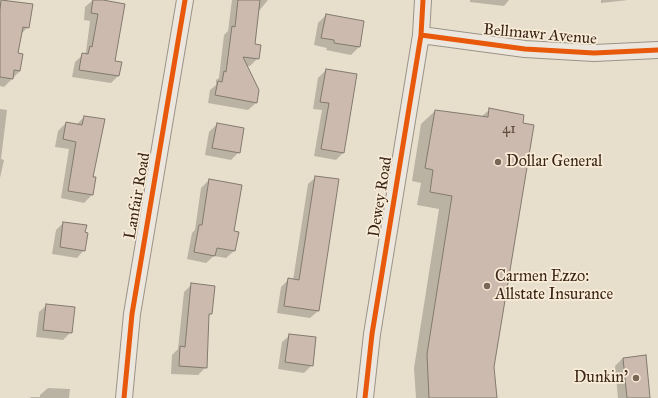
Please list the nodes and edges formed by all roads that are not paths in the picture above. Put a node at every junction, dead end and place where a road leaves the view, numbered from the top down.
1 (185, 0) edge
2 (423, 0) edge
3 (421, 35) junction
4 (658, 50) edge
5 (124, 398) edge
6 (366, 398) edge

1 - 5 street, Lanfair Road
2 - 3 street, Dewey Road
3 - 4 street, Bellmawr Avenue
3 - 6 street, Dewey Road

